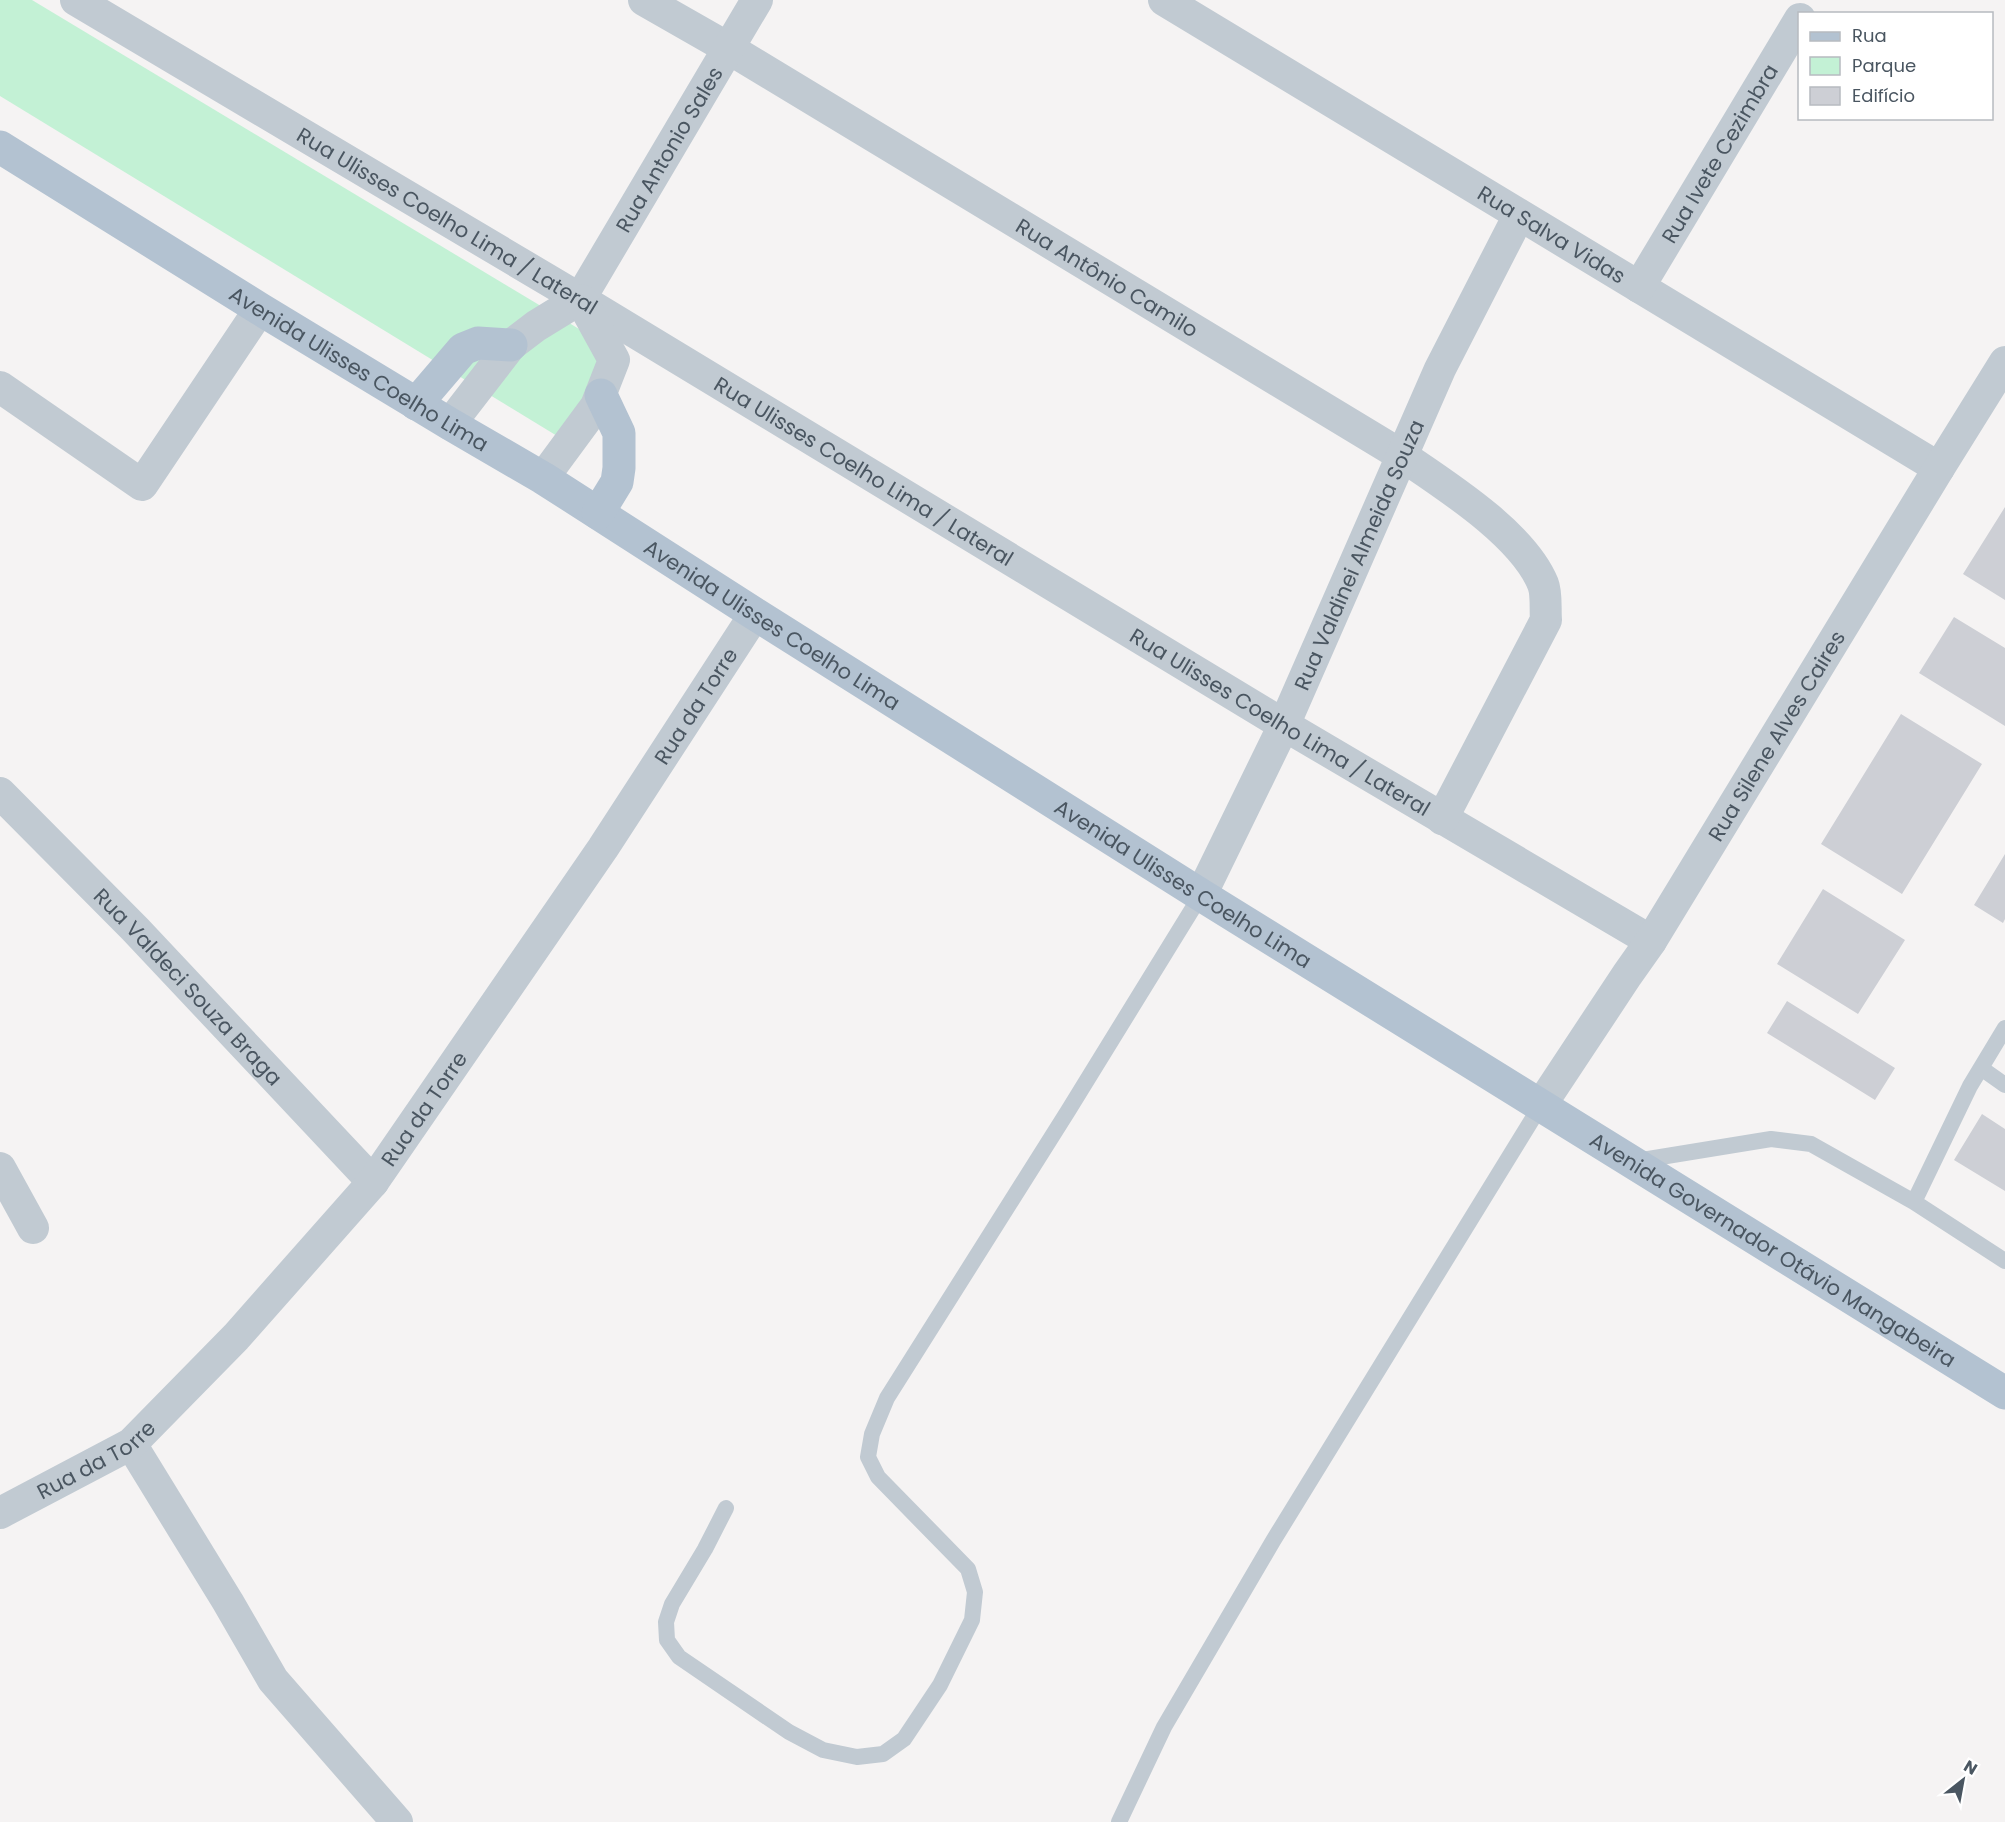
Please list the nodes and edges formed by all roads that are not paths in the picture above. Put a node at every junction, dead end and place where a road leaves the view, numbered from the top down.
1 (76, 0) edge
2 (644, 0) edge
3 (757, 0) edge
4 (1164, 0) edge
5 (1798, 22) edge
6 (728, 48) junction
7 (0, 147) edge
8 (1519, 215) junction
9 (1639, 287) junction
10 (580, 299) junction
11 (260, 309) junction
12 (511, 345) junction
13 (2005, 362) edge
14 (0, 387) edge
15 (601, 395) junction
16 (416, 404) junction
17 (450, 424) junction
18 (1401, 454) junction
19 (1939, 468) junction
20 (543, 478) junction
21 (598, 513) junction
22 (755, 614) junction
23 (1284, 725) junction
24 (0, 793) edge
25 (1442, 819) junction
26 (1201, 895) junction
27 (1651, 941) junction
28 (2005, 1028) edge
29 (1981, 1068) junction
30 (2005, 1085) edge
31 (1541, 1105) junction
32 (1633, 1162) junction
33 (0, 1168) edge
34 (373, 1182) junction
35 (1914, 1202) junction
36 (33, 1228) dead end
37 (2005, 1261) edge
38 (2005, 1393) edge
39 (131, 1444) junction
40 (726, 1508) dead end
41 (0, 1513) edge
42 (397, 1822) edge
43 (1119, 1822) edge

1 - 10 street, Rua Ulisses Coelho Lima / Lateral
2 - 6 street, Rua Antônio Camilo
3 - 6 street, Rua Antonio Sales
4 - 8 street, Rua Salva Vidas
5 - 9 street, Rua Ivete Cezimbra
6 - 10 street, Rua Antonio Sales
6 - 18 street, Rua Antônio Camilo
7 - 11 main road, Avenida Ulisses Coelho Lima
8 - 9 street, Rua Salva Vidas
8 - 18 street, Rua Valdinei Almeida Souza
9 - 19 street, Rua Salva Vidas
10 - 12 street
10 - 15 street
10 - 23 street, Rua Ulisses Coelho Lima / Lateral
11 - 14 street
11 - 16 main road, Avenida Ulisses Coelho Lima
12 - 16 main road
12 - 17 street
13 - 19 street, Rua Silene Alves Caires
15 - 20 street
15 - 21 main road
16 - 17 main road, Avenida Ulisses Coelho Lima
17 - 20 main road, Avenida Ulisses Coelho Lima
18 - 23 street, Rua Valdinei Almeida Souza
18 - 25 street, Rua Antônio Camilo
19 - 27 street, Rua Silene Alves Caires
20 - 21 main road, Avenida Ulisses Coelho Lima
21 - 22 main road, Avenida Ulisses Coelho Lima
22 - 26 main road, Avenida Ulisses Coelho Lima
22 - 34 street, Rua da Torre
23 - 25 street, Rua Ulisses Coelho Lima / Lateral
23 - 26 street, Rua Valdinei Almeida Souza
24 - 34 street, Rua Valdeci Souza Braga
25 - 27 street, Rua Ulisses Coelho Lima / Lateral
26 - 31 main road, Avenida Ulisses Coelho Lima
26 - 40 lane
27 - 31 street, Rua Silene Alves Caires
28 - 29 lane
29 - 30 lane
29 - 35 lane
31 - 32 main road, Avenida Governador Otávio Mangabeira
31 - 43 lane
32 - 35 lane
32 - 38 main road, Avenida Governador Otávio Mangabeira
33 - 36 street
34 - 39 street, Rua da Torre
35 - 37 lane
39 - 41 street, Rua da Torre
39 - 42 street

